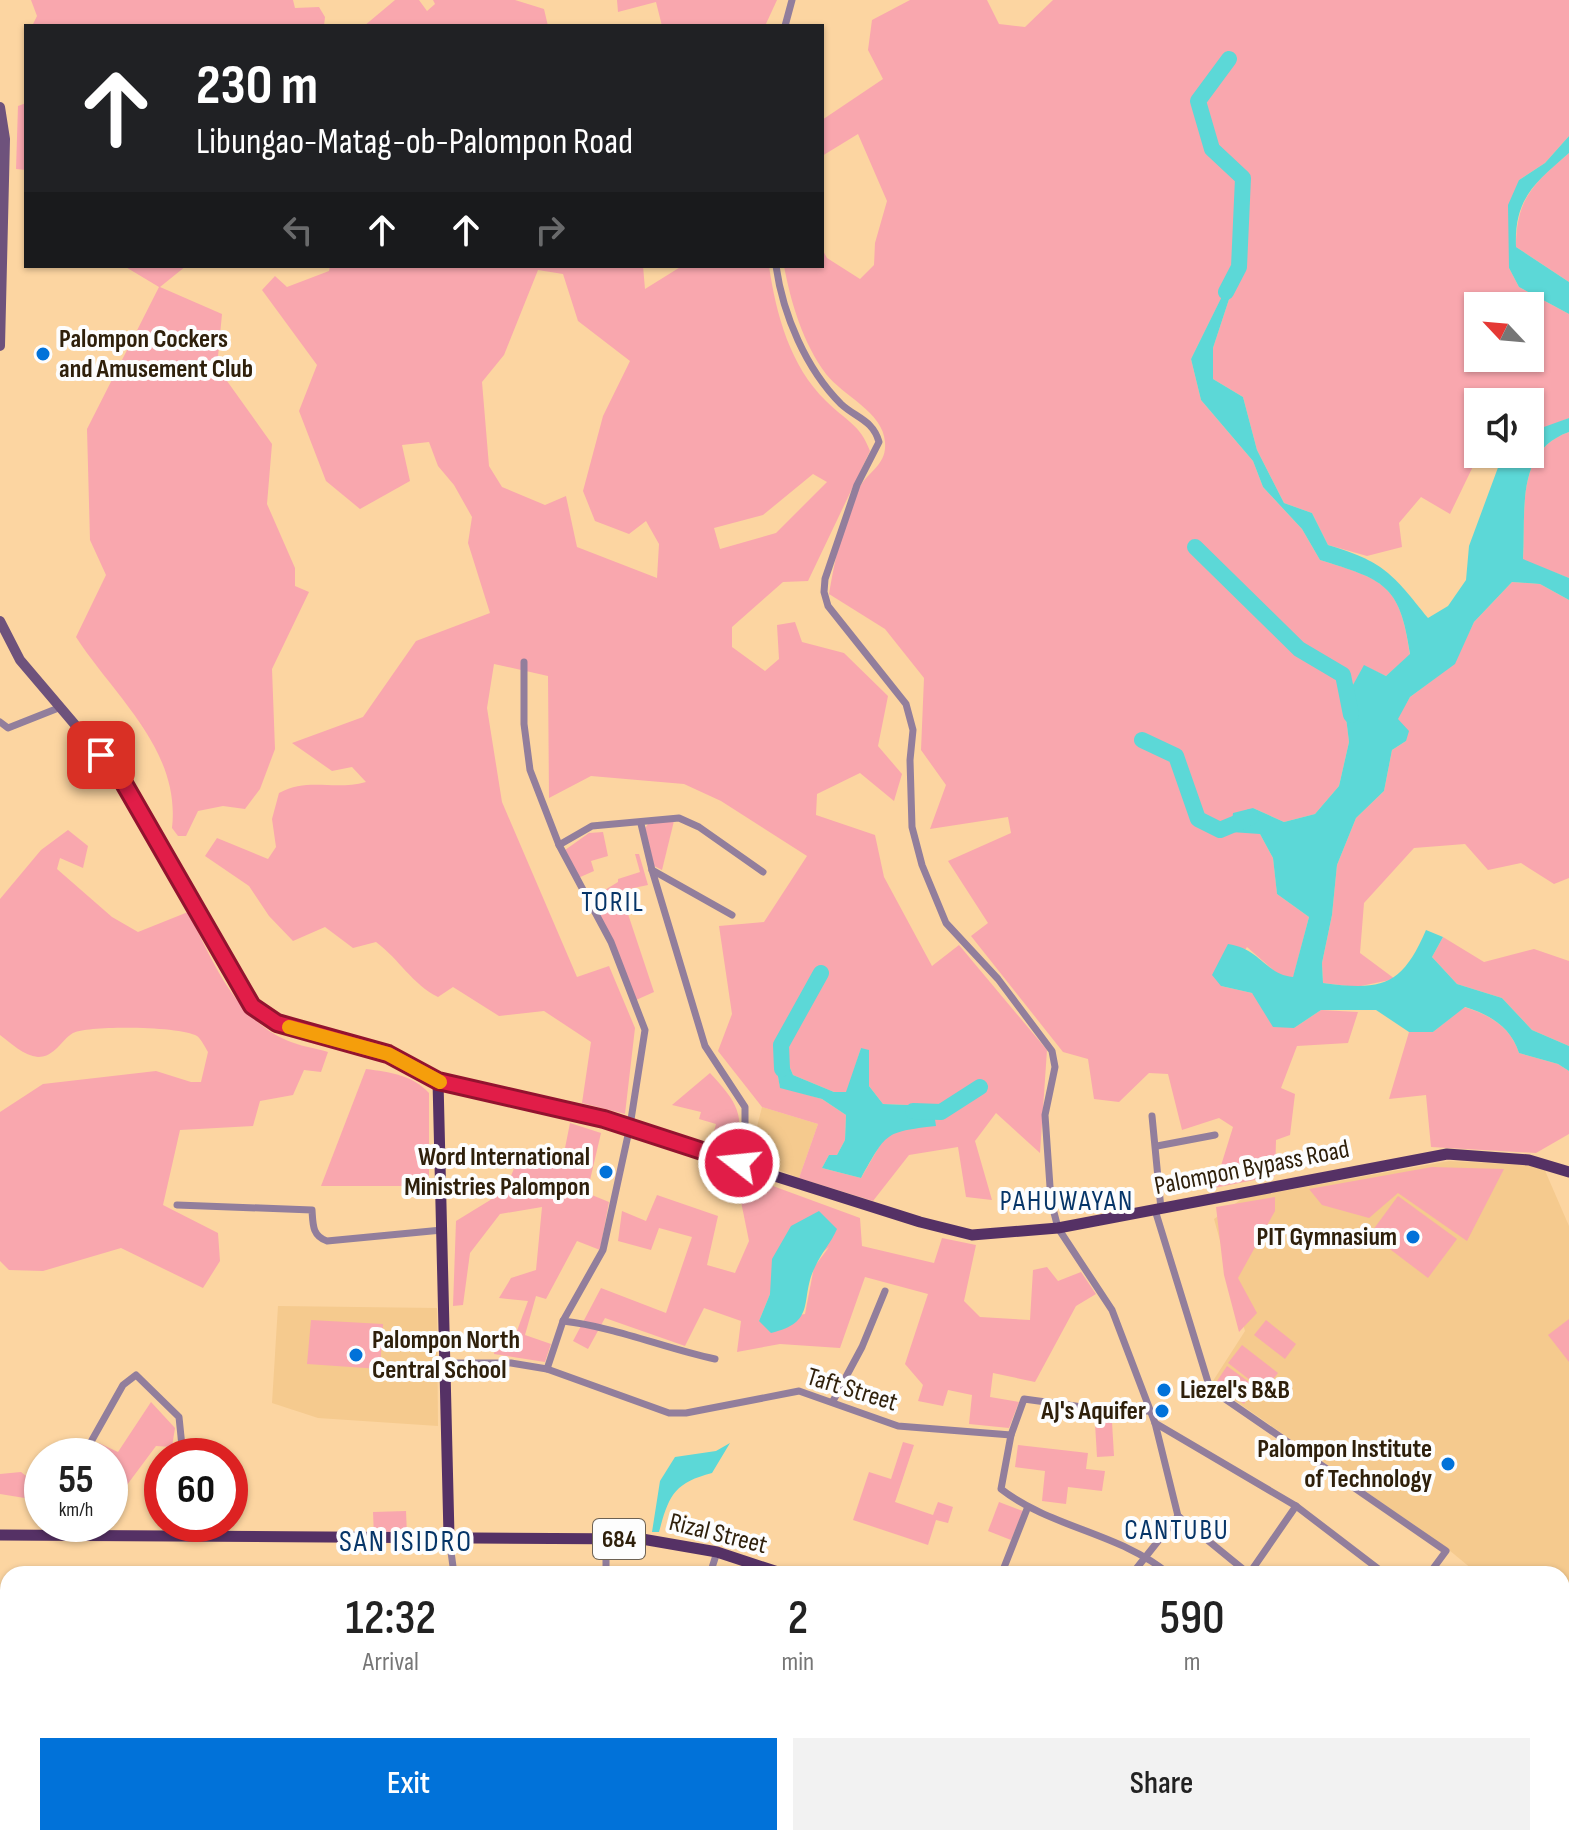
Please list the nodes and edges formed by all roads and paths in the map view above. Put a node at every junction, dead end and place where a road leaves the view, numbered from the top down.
1 (792, 0) edge
2 (786, 24) edge
3 (0, 107) edge
4 (776, 268) edge
5 (0, 346) edge
6 (0, 621) edge
7 (524, 662) dead end
8 (61, 707) junction
9 (0, 722) edge
10 (641, 824) junction
11 (559, 845) junction
12 (652, 870) junction
13 (763, 872) dead end
14 (732, 915) dead end
15 (438, 1081) junction
16 (1152, 1116) dead end
17 (630, 1126) junction
18 (1215, 1135) dead end
19 (1157, 1146) junction
20 (739, 1163) junction
21 (1569, 1172) edge
22 (177, 1205) dead end
23 (1158, 1210) junction
24 (1058, 1228) junction
25 (442, 1230) junction
26 (885, 1291) dead end
27 (563, 1321) junction
28 (715, 1359) dead end
29 (446, 1363) junction
30 (547, 1369) junction
31 (833, 1401) junction
32 (1150, 1411) junction
33 (1155, 1423) junction
34 (1011, 1435) junction
35 (93, 1438) edge
36 (181, 1438) edge
37 (1296, 1506) junction
38 (1027, 1509) junction
39 (1178, 1516) junction
40 (248, 1532) edge
41 (24, 1533) edge
42 (0, 1535) edge
43 (449, 1536) junction
44 (606, 1539) junction
45 (717, 1552) junction
46 (1147, 1556) junction
47 (453, 1566) edge
48 (606, 1566) edge
49 (713, 1566) edge
50 (760, 1566) edge
51 (1005, 1566) edge
52 (1139, 1566) edge
53 (1159, 1566) edge
54 (1239, 1566) edge
55 (1255, 1566) edge
56 (1375, 1566) edge
57 (1435, 1566) edge

1 - 2 street
3 - 5 main road
4 - 24 street
6 - 8 main road
7 - 11 street
8 - 9 street
8 - 15 main road
10 - 11 street
10 - 12 street
10 - 13 street
11 - 17 street
12 - 14 street
12 - 20 street
15 - 17 main road, Palompon Bypass Road
15 - 25 main road
16 - 19 street
17 - 20 main road, Palompon Bypass Road
17 - 27 street
18 - 19 street
19 - 23 street
20 - 24 main road, Palompon Bypass Road
21 - 23 main road, Palompon Bypass Road
22 - 25 street
23 - 24 main road, Palompon Bypass Road
23 - 57 street
24 - 32 street
25 - 29 main road
26 - 31 street
27 - 28 street
27 - 30 street
29 - 30 street, Taft Street
29 - 43 main road
30 - 31 street, Taft Street
31 - 34 street, Taft Street
32 - 33 street
32 - 34 street
33 - 37 street
33 - 39 street
34 - 38 street
35 - 36 street
37 - 55 street
37 - 56 street
38 - 46 street
38 - 51 street
39 - 46 street
39 - 54 street
40 - 43 main road, 684
41 - 42 main road, 684
43 - 44 main road, Rizal Street / 684
43 - 47 street
44 - 45 main road, Rizal Street / 684
44 - 48 street
45 - 49 street
45 - 50 main road, Rizal Street / 684
46 - 52 street
46 - 53 street

